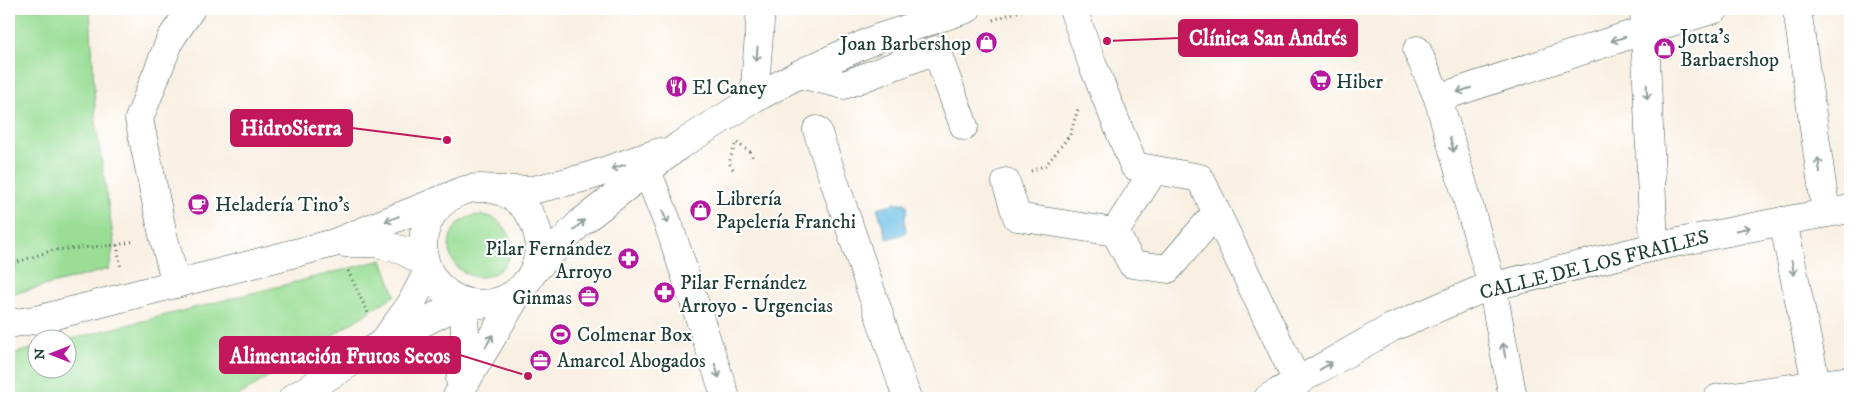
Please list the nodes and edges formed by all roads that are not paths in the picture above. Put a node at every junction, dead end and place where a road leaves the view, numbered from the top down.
1 (191, 9) edge
2 (761, 9) edge
3 (967, 9) edge
4 (1073, 9) edge
5 (1715, 9) edge
6 (1797, 9) edge
7 (1644, 19) edge
8 (1417, 50) dead end
9 (799, 74) junction
10 (1438, 98) junction
11 (754, 99) junction
12 (964, 126) dead end
13 (817, 130) dead end
14 (680, 145) junction
15 (1154, 170) junction
16 (647, 171) junction
17 (1006, 182) road end
18 (500, 190) junction
19 (453, 195) junction
20 (1838, 211) edge
21 (1216, 213) junction
22 (1783, 221) junction
23 (1115, 232) junction
24 (334, 243) junction
25 (1654, 247) junction
26 (427, 267) junction
27 (527, 280) junction
28 (176, 284) junction
29 (1492, 286) junction
30 (464, 302) junction
31 (9, 324) edge
32 (383, 343) junction
33 (1850, 380) edge
34 (1298, 383) junction
35 (1817, 392) edge
36 (293, 398) edge
37 (726, 398) edge
38 (907, 398) edge
39 (1268, 398) edge
40 (1513, 398) edge
41 (1718, 398) edge

1 - 28 street
2 -> 11 street
3 - 9 street
4 - 15 street
5 - 7 street
20 -> 6 street
7 -> 10 street
7 -> 25 street
8 - 10 street
9 - 11 street
9 - 12 street
10 -> 29 street
11 - 14 street
13 - 38 street
14 - 16 street
14 -> 18 street
15 - 21 street
15 - 23 street
27 -> 16 street
16 -> 37 street
17 - 23 street
18 - 19 street
18 - 27 street
19 -> 24 street
19 - 26 street
20 - 22 street, CALLE DE LOS FRAILES
21 - 23 street
21 - 34 street
25 -> 22 street, CALLE DE LOS FRAILES
22 -> 35 street
24 - 26 street
24 - 28 street
25 - 29 street, CALLE DE LOS FRAILES
26 - 30 street
26 - 32 street
27 - 30 street
30 -> 27 street
28 - 31 street
34 -> 29 street, CALLE DE LOS FRAILES
40 -> 29 street
30 - 32 street
32 - 36 street
33 - 35 street
34 - 39 street, CALLE DE LOS FRAILES
35 - 41 street

